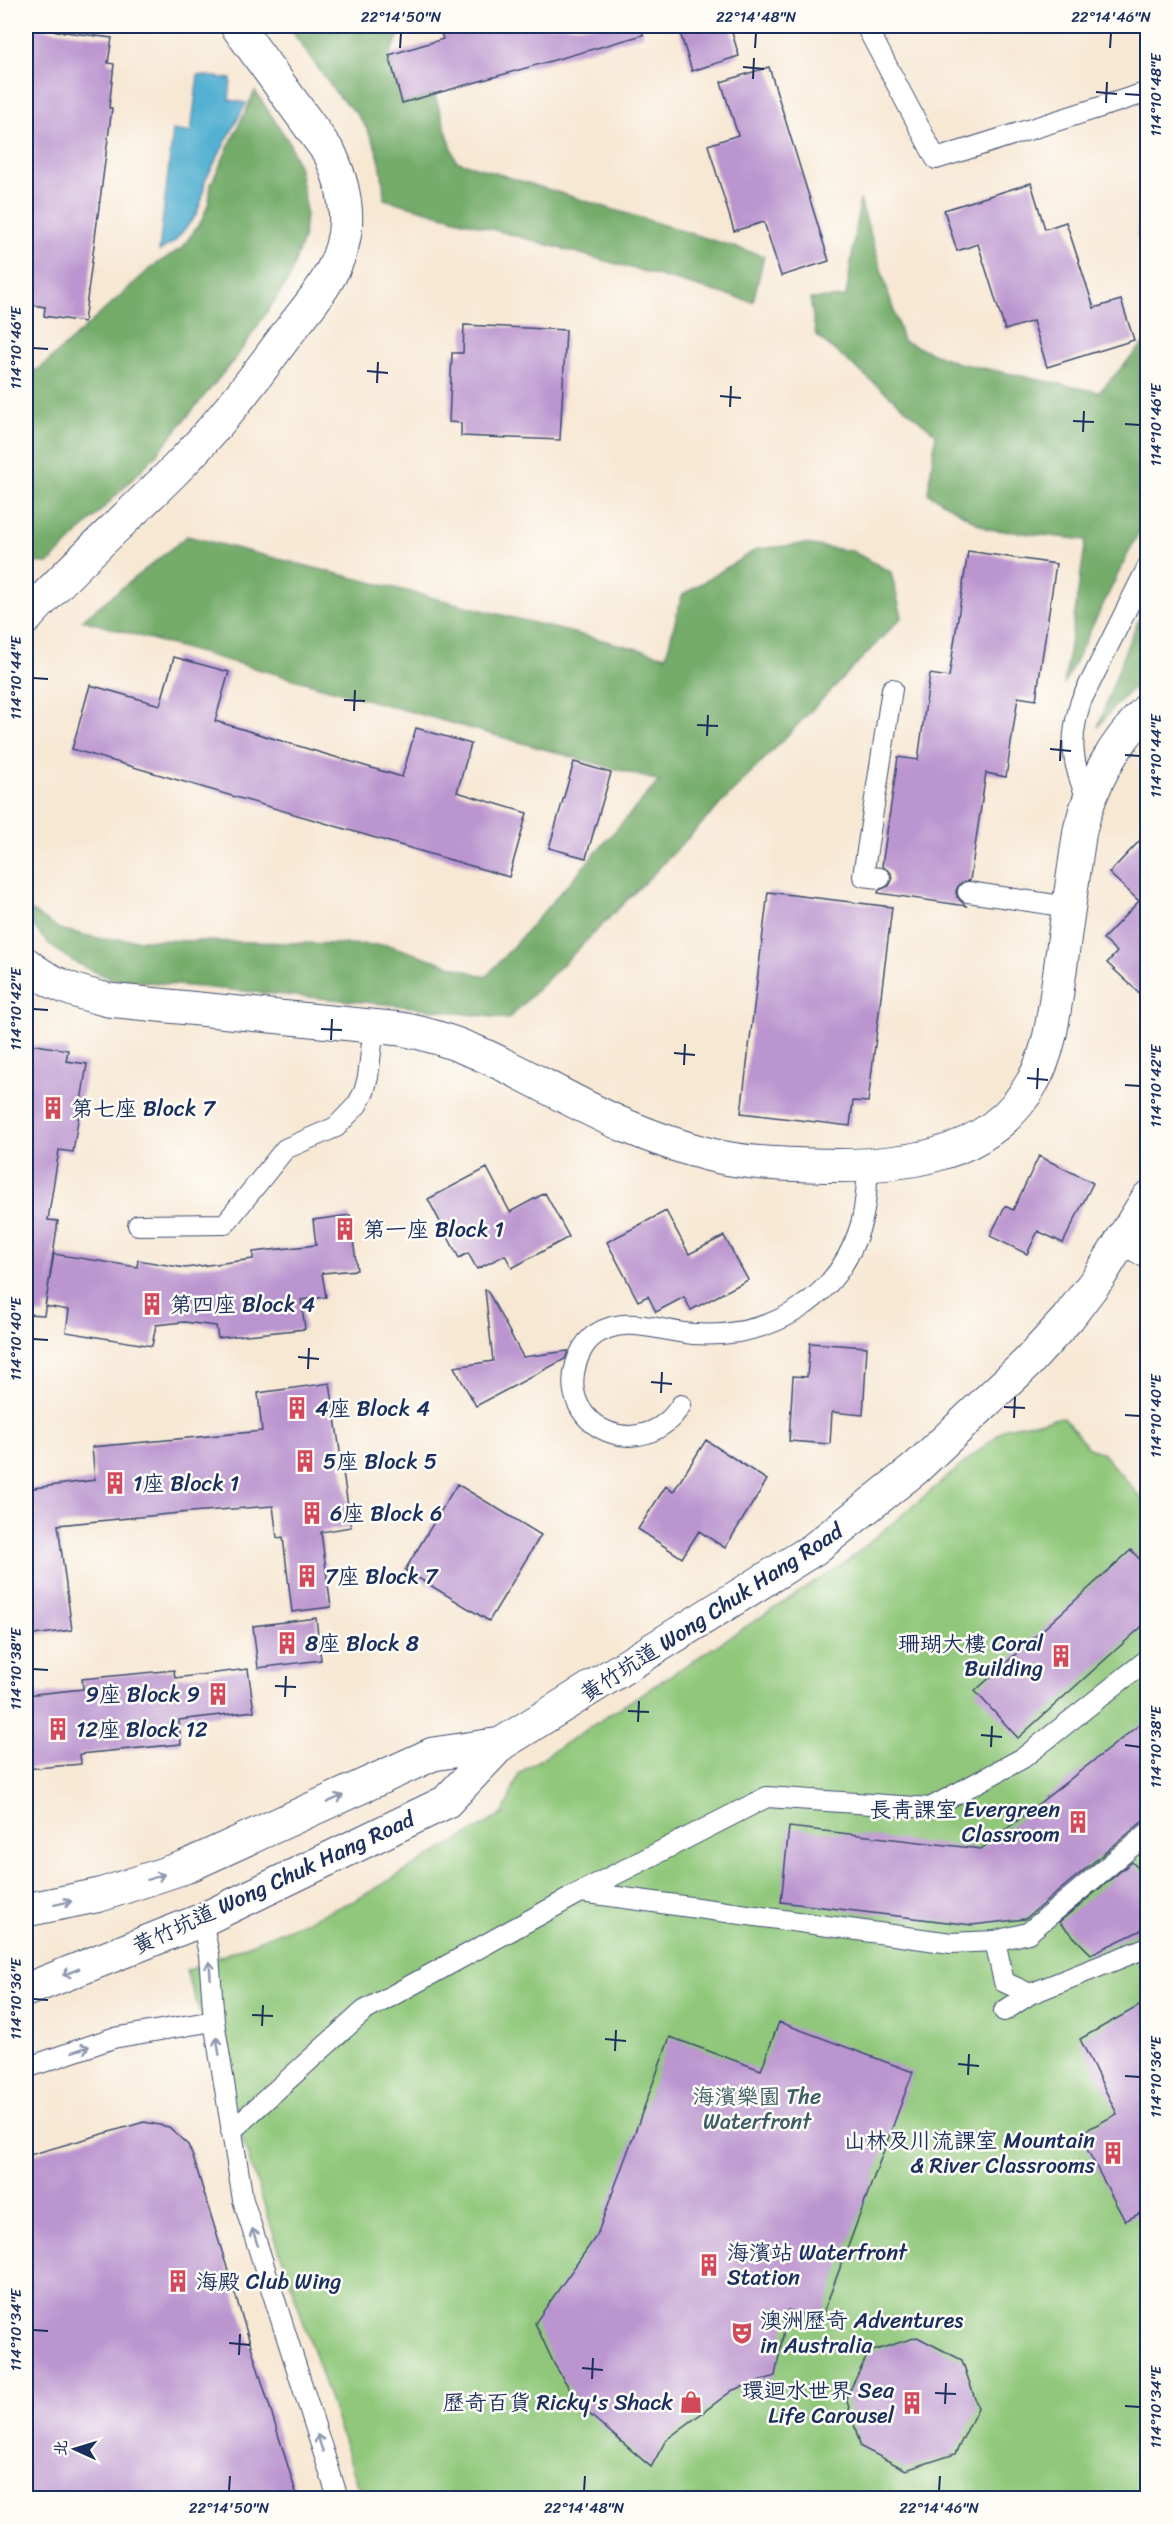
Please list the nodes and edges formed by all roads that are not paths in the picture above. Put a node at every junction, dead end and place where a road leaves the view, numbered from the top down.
1 (237, 26) edge
2 (866, 26) edge
3 (1148, 92) edge
4 (1148, 566) edge
5 (26, 618) edge
6 (892, 689) dead end
7 (1148, 709) edge
8 (1088, 800) junction
9 (880, 878) dead end
10 (968, 892) dead end
11 (1069, 907) junction
12 (26, 964) edge
13 (374, 1026) junction
14 (868, 1165) junction
15 (1148, 1198) edge
16 (138, 1225) dead end
17 (1134, 1251) edge
18 (681, 1405) dead end
19 (1148, 1659) edge
20 (501, 1744) junction
21 (1148, 1833) edge
22 (581, 1892) junction
23 (26, 1910) edge
24 (202, 1920) junction
25 (994, 1941) junction
26 (1148, 1947) edge
27 (26, 1990) edge
28 (1030, 1994) junction
29 (1004, 2011) dead end
30 (214, 2021) junction
31 (26, 2068) edge
32 (231, 2131) junction
33 (338, 2499) edge

1 - 5 street
2 - 3 lane
4 - 8 lane
6 - 9 lane
7 - 8 street
8 - 11 street
10 - 11 lane
11 - 14 street
12 - 13 street
13 - 14 street
13 - 16 lane
14 - 18 lane
15 - 17 street, 黃竹坑道 Wong Chuk Hang Road
17 - 20 street, 黃竹坑道 Wong Chuk Hang Road
19 - 22 lane
23 -> 20 street, 黃竹坑道 Wong Chuk Hang Road
20 - 24 street, 黃竹坑道 Wong Chuk Hang Road
21 - 25 lane
22 - 25 lane
22 - 32 lane
24 -> 27 street, 黃竹坑道 Wong Chuk Hang Road
30 -> 24 lane
25 - 28 lane
26 - 28 lane
28 - 29 lane
31 -> 30 lane
32 -> 30 lane
33 -> 32 lane

